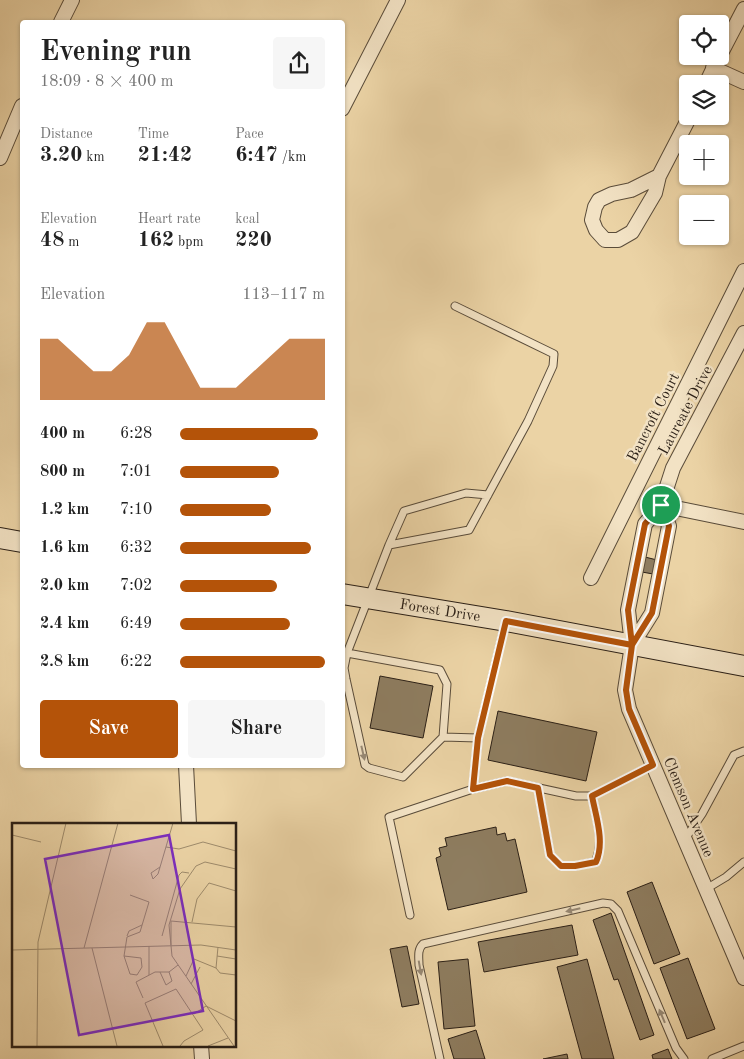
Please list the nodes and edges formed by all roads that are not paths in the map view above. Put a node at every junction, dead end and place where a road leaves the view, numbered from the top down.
1 (72, 0) edge
2 (398, 0) edge
3 (744, 9) edge
4 (62, 20) edge
5 (729, 38) edge
6 (724, 65) edge
7 (744, 82) edge
8 (345, 103) edge
9 (20, 111) edge
10 (685, 125) edge
11 (0, 158) edge
12 (659, 176) junction
13 (744, 271) edge
14 (455, 306) dead end
15 (744, 333) edge
16 (488, 495) junction
17 (661, 505) junction
18 (744, 522) edge
19 (0, 538) edge
20 (20, 542) edge
21 (389, 545) junction
22 (591, 578) dead end
23 (345, 594) edge
24 (369, 598) junction
25 (506, 621) junction
26 (632, 645) junction
27 (346, 654) junction
28 (345, 661) edge
29 (744, 666) edge
30 (345, 674) edge
31 (443, 737) junction
32 (478, 738) junction
33 (744, 751) edge
34 (653, 765) junction
35 (186, 768) edge
36 (538, 788) junction
37 (473, 789) junction
38 (592, 796) junction
39 (189, 823) edge
40 (685, 840) junction
41 (744, 862) edge
42 (706, 889) junction
43 (410, 915) dead end
44 (744, 978) edge
45 (202, 1046) edge
46 (744, 1046) edge
47 (202, 1059) edge
48 (440, 1059) edge
49 (684, 1059) edge
50 (712, 1059) edge

1 - 4 street
2 - 8 street
3 - 5 street
6 - 7 street
9 - 11 street
10 - 12 street
12 - 12 street
13 - 22 street, Bancroft Court
14 - 16 lane
15 - 17 street, Laureate Drive
16 - 21 lane
16 - 21 lane
17 - 18 street
17 - 26 street, Laureate Drive
17 - 26 street
19 - 20 main road
21 - 24 lane
23 - 24 main road, Forest Drive
24 - 25 main road, Forest Drive
24 - 27 lane
25 - 26 main road, Forest Drive
25 - 32 lane
26 - 29 main road, Forest Drive
26 - 34 street, Clemson Avenue
27 -> 28 lane
27 - 31 lane
30 -> 31 lane
31 - 32 lane
32 - 37 lane
33 - 40 lane
34 - 38 lane
34 - 40 street, Clemson Avenue
35 - 39 street
36 - 37 lane
36 - 38 lane
36 - 38 lane
37 - 43 lane
40 - 42 street, Clemson Avenue
41 - 42 lane
42 - 44 street, Clemson Avenue
45 - 47 street
46 - 50 lane
49 -> 48 lane

